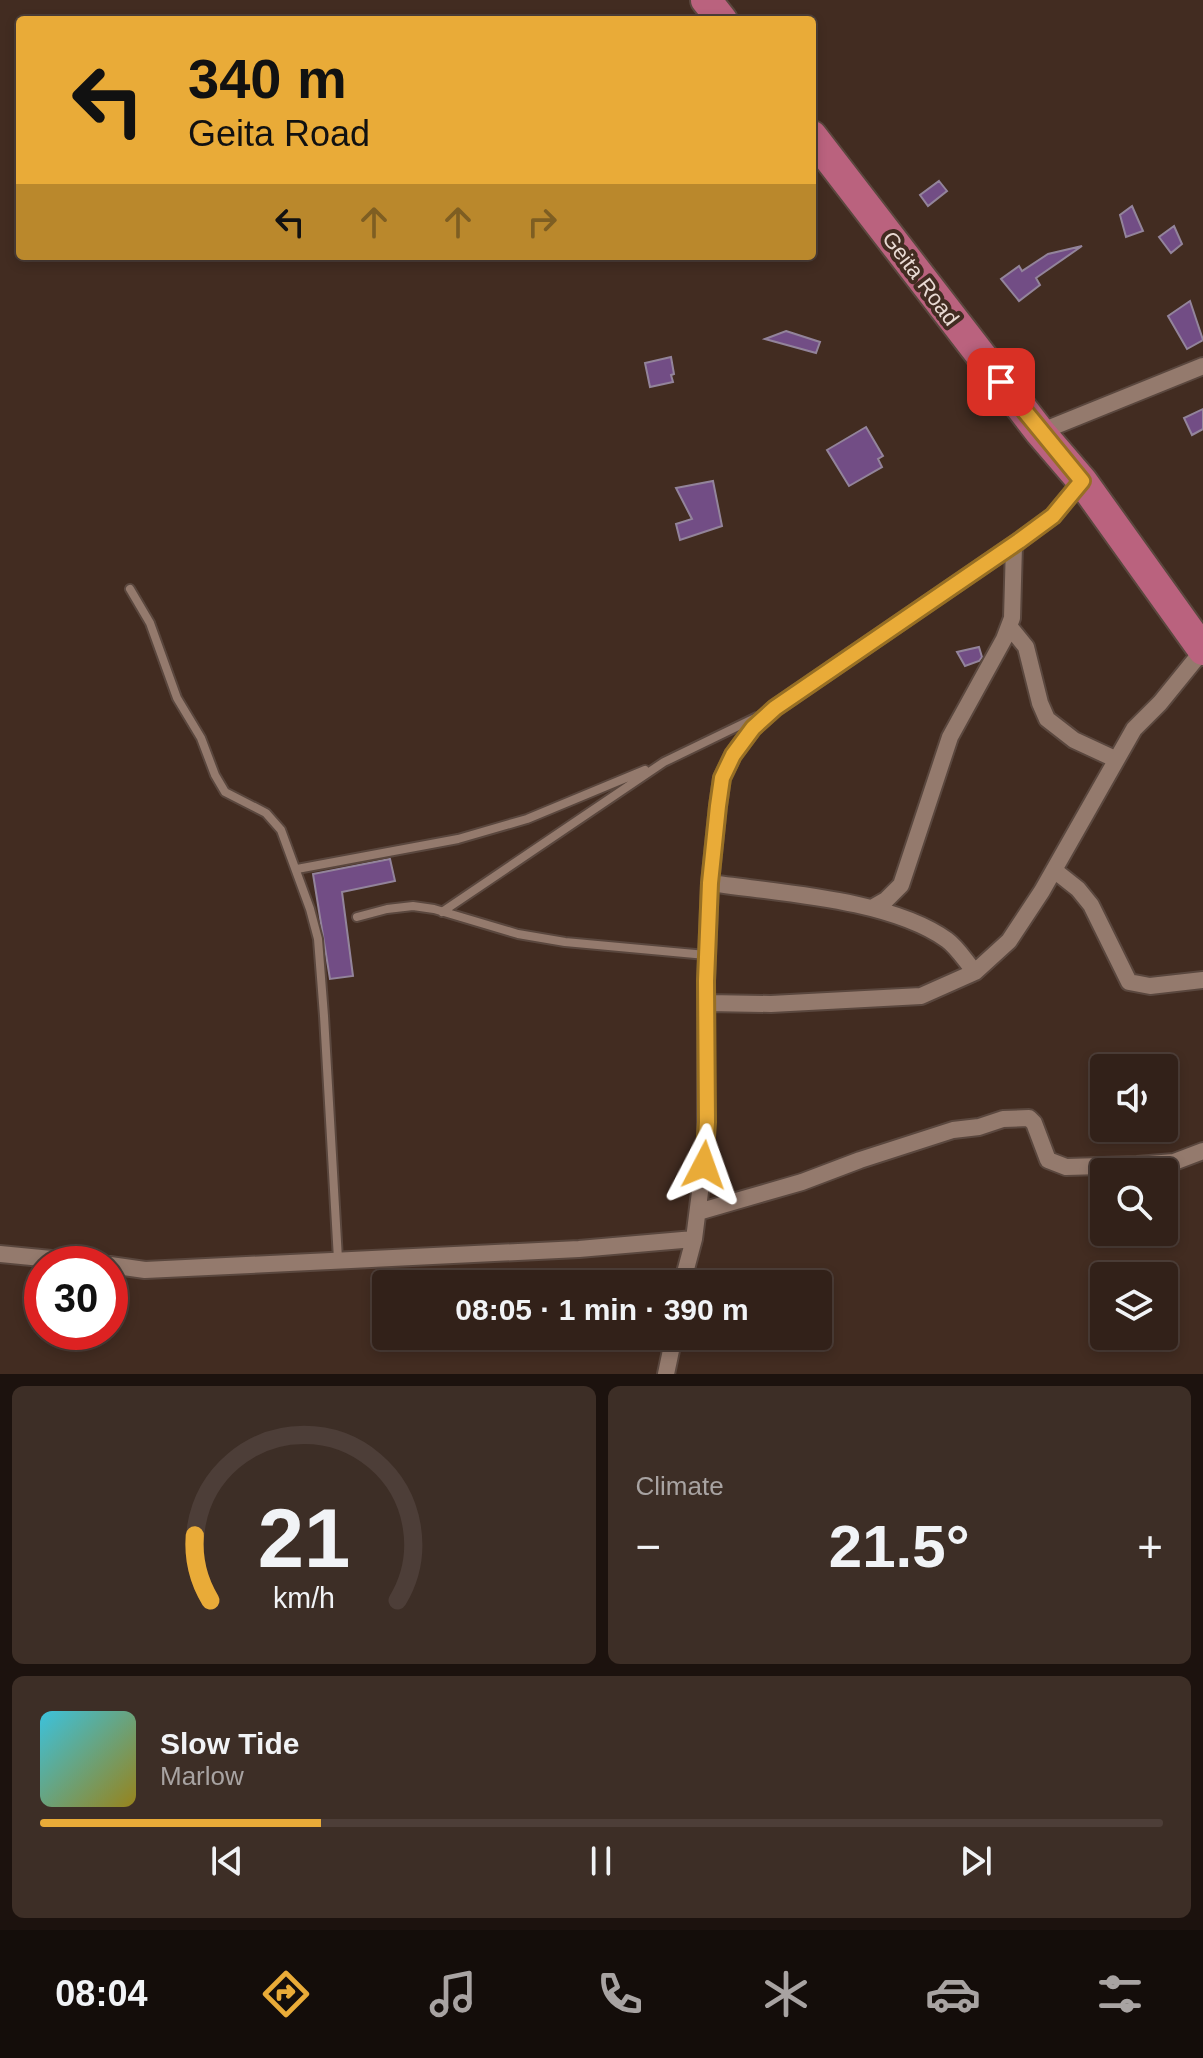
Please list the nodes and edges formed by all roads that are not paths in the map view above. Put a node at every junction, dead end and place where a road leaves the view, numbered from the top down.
1 (706, 0) edge
2 (719, 16) edge
3 (816, 141) edge
4 (1203, 366) edge
5 (1040, 432) junction
6 (1082, 481) junction
7 (1014, 545) junction
8 (130, 589) dead end
9 (1009, 626) junction
10 (1203, 650) edge
11 (775, 708) junction
12 (1115, 759) junction
13 (664, 762) junction
14 (297, 869) junction
15 (1054, 870) junction
16 (710, 883) junction
17 (872, 908) junction
18 (442, 912) junction
19 (357, 917) dead end
20 (707, 955) junction
21 (975, 972) junction
22 (1203, 980) edge
23 (707, 1003) junction
24 (1203, 1151) edge
25 (698, 1212) junction
26 (694, 1239) junction
27 (0, 1254) edge
28 (24, 1256) edge
29 (338, 1259) junction
30 (128, 1268) edge
31 (686, 1270) edge
32 (671, 1350) edge
33 (666, 1374) edge

1 - 2 highway
3 - 5 highway, Geita Road
4 - 5 street
5 - 6 highway, Geita Road
6 - 7 street
6 - 10 highway, Geita Road
7 - 9 street
7 - 11 street
8 - 14 lane
9 - 12 street
9 - 17 street
10 - 12 street
11 - 13 lane
11 - 16 street
12 - 15 street
13 - 14 lane
13 - 18 lane
14 - 29 lane
15 - 21 street
15 - 22 street
16 - 17 street
16 - 20 street
17 - 21 street
18 - 19 lane
18 - 20 lane
20 - 23 street
21 - 23 street
23 - 25 street
24 - 25 street
25 - 26 street
26 - 29 street
26 - 31 street
27 - 28 street
29 - 30 street
32 - 33 street

